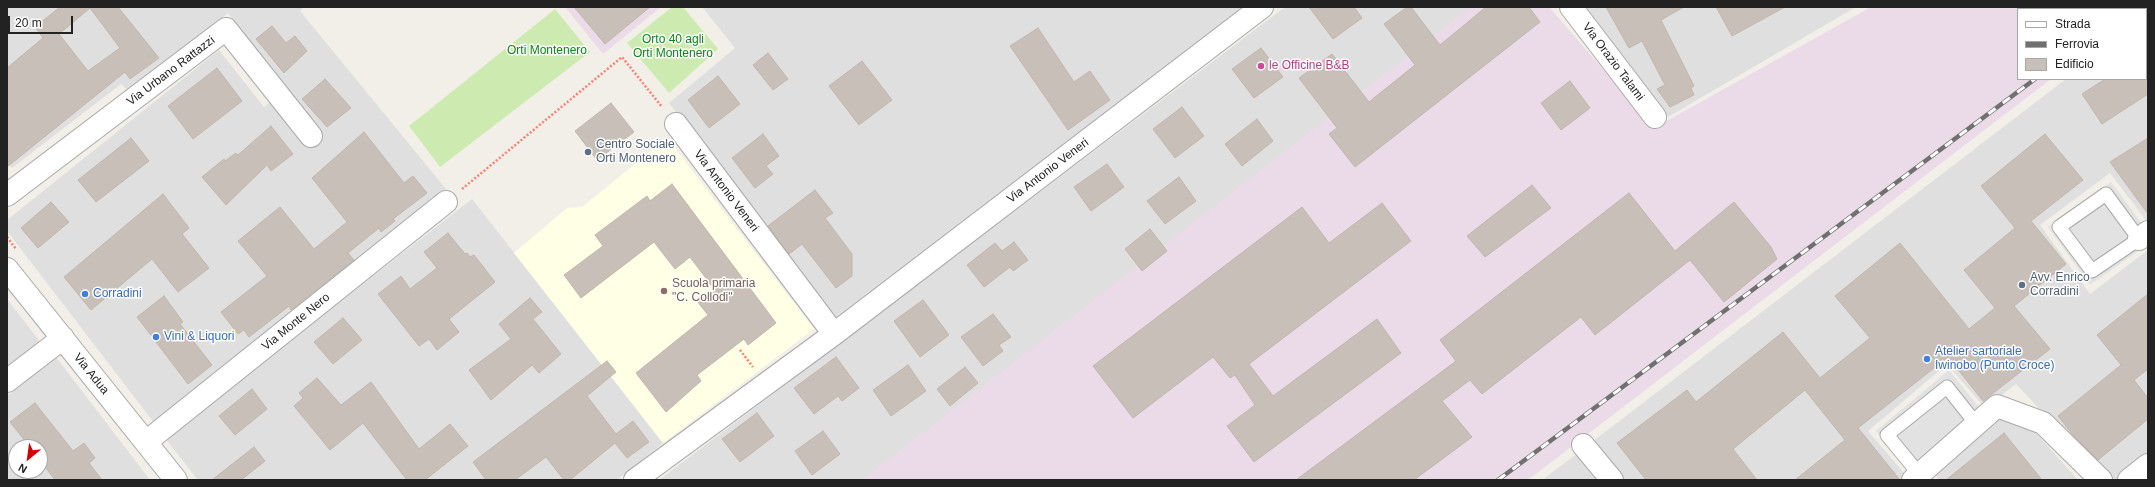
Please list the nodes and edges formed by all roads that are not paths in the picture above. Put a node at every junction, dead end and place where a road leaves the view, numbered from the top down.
1 (1262, 7) edge
2 (1571, 7) edge
3 (1655, 117) dead end
4 (676, 124) road end
5 (311, 136) dead end
6 (7, 195) edge
7 (446, 202) road end
8 (2144, 236) edge
9 (7, 269) edge
10 (834, 334) junction
11 (63, 338) junction
12 (7, 381) edge
13 (1977, 425) junction
14 (146, 442) junction
15 (1583, 445) dead end
16 (2148, 465) edge
17 (1919, 478) edge
18 (176, 480) edge
19 (635, 480) edge
20 (1612, 480) edge
21 (2101, 480) edge
22 (2129, 480) edge

1 - 10 street, Via Antonio Veneri
2 - 3 street, Via Orazio Talami
4 - 10 street, Via Antonio Veneri
5 - 6 street, Via Urbano Rattazzi
7 - 14 street, Via Monte Nero
8 - 8 lane
9 - 11 street, Via Adua
10 - 19 street, Via Antonio Veneri
11 - 12 street
11 - 14 street, Via Adua
13 - 17 street
13 - 17 lane
13 - 21 street
14 - 18 street, Via Adua
15 - 20 street
16 - 22 street

